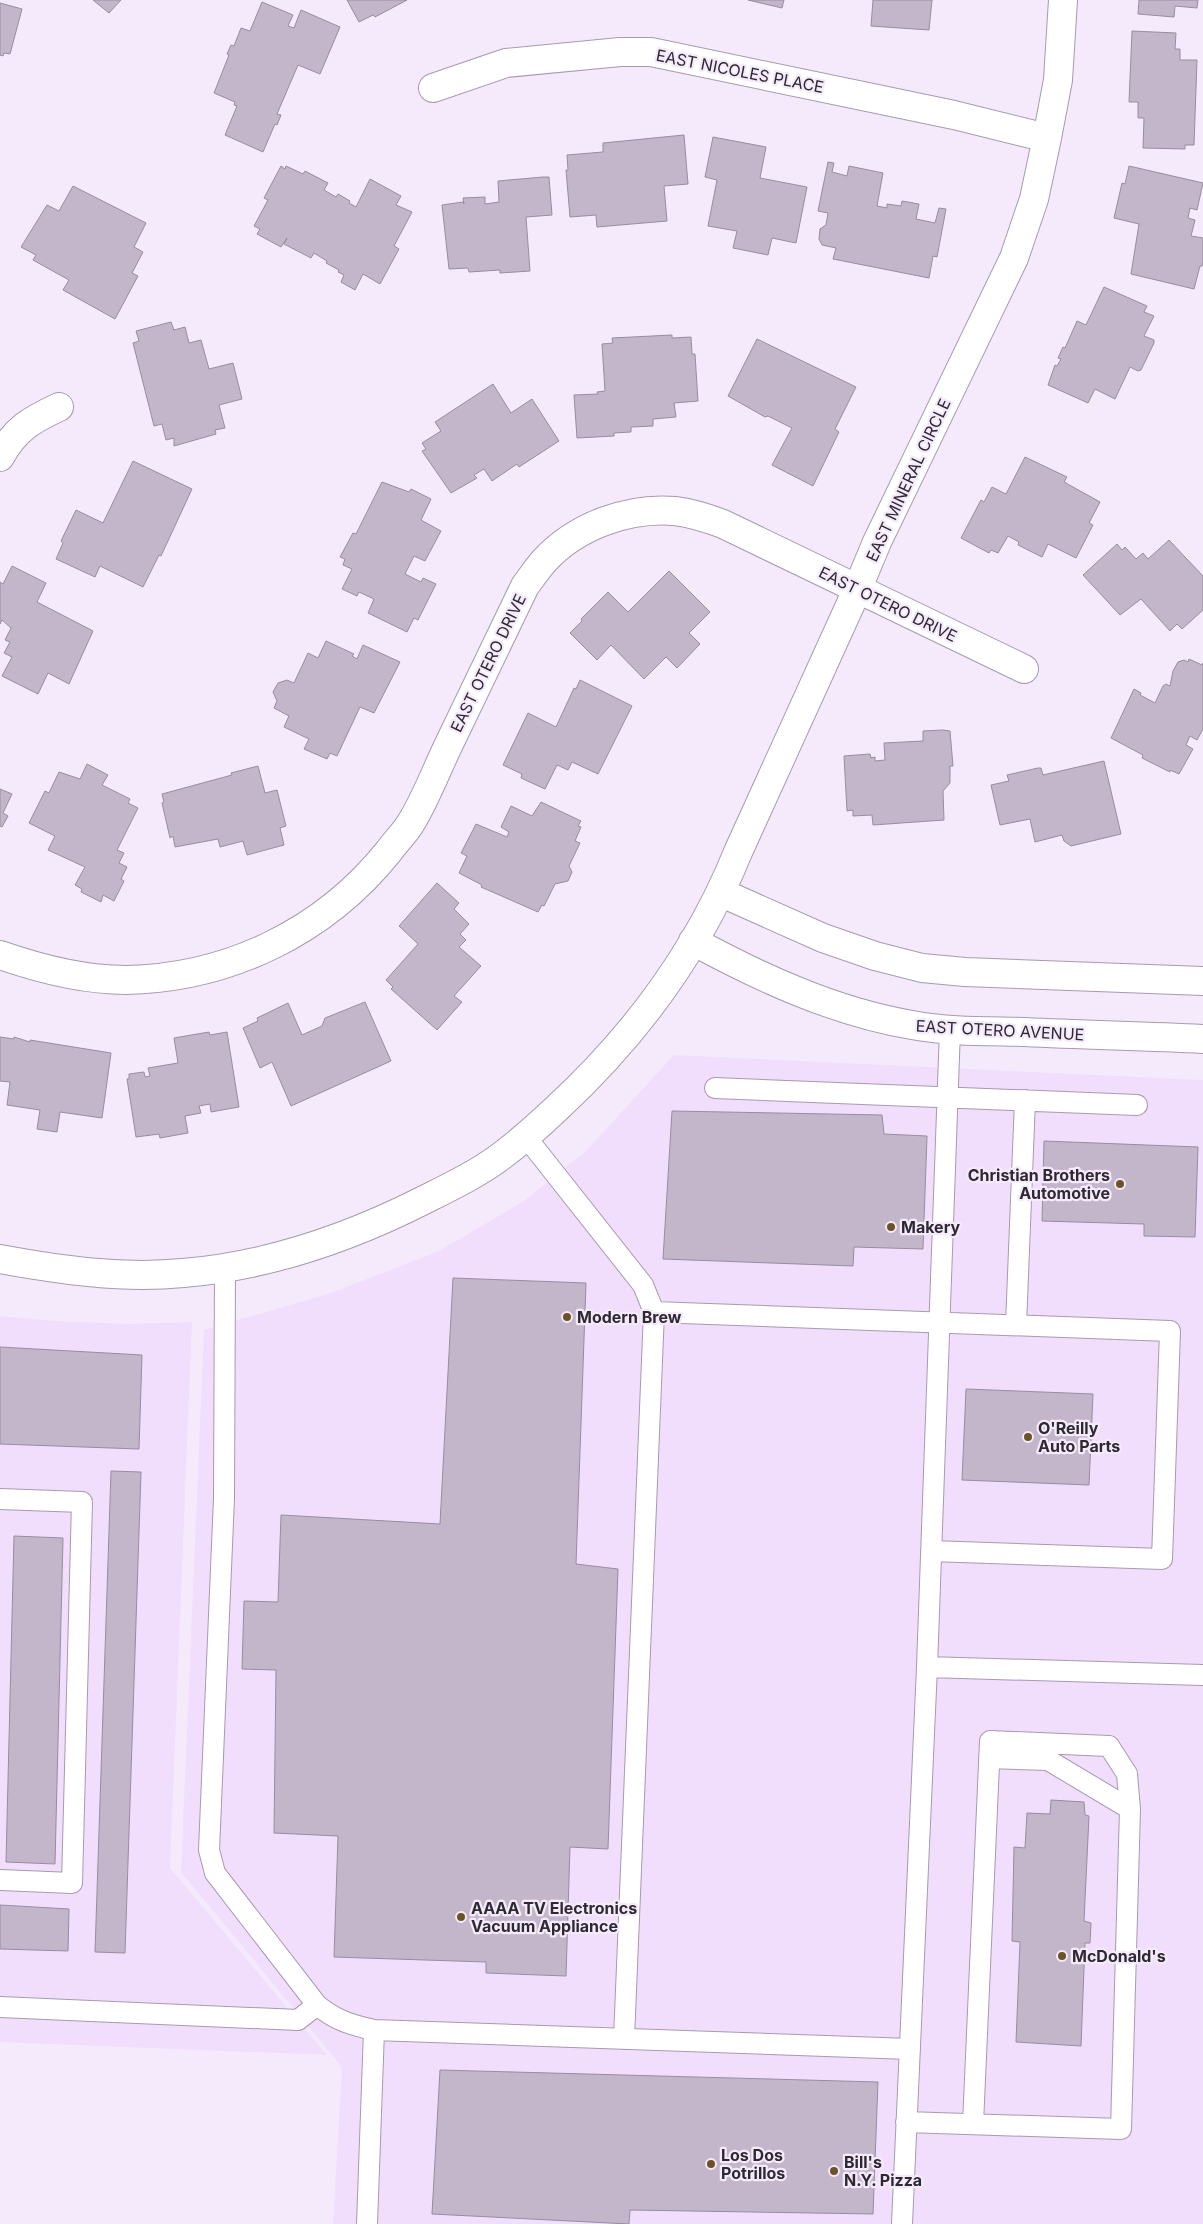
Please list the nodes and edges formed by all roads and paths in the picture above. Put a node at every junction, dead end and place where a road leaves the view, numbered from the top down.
1 (1063, 0) edge
2 (432, 88) dead end
3 (1048, 138) junction
4 (59, 407) dead end
5 (0, 457) edge
6 (857, 590) junction
7 (1024, 669) dead end
8 (722, 893) junction
9 (693, 941) junction
10 (0, 955) edge
11 (1203, 981) edge
12 (950, 1029) junction
13 (1203, 1039) edge
14 (715, 1088) dead end
15 (947, 1097) junction
16 (1025, 1100) junction
17 (1137, 1105) dead end
18 (526, 1137) junction
19 (0, 1259) edge
20 (225, 1268) junction
21 (654, 1312) junction
22 (939, 1322) junction
23 (1016, 1325) junction
24 (0, 1500) edge
25 (931, 1552) junction
26 (927, 1666) junction
27 (1203, 1675) edge
28 (989, 1758) junction
29 (1130, 1809) junction
30 (0, 1880) edge
31 (317, 2005) junction
32 (0, 2007) edge
33 (374, 2030) junction
34 (624, 2039) junction
35 (910, 2049) junction
36 (906, 2122) junction
37 (973, 2124) junction
38 (367, 2224) edge
39 (902, 2224) edge

1 - 3 street, EAST MINERAL CIRCLE
2 - 3 street, EAST NICOLES PLACE
3 - 6 street, EAST MINERAL CIRCLE
4 - 5 street
6 - 7 street, EAST OTERO DRIVE
6 - 8 street, EAST MINERAL CIRCLE
6 - 10 street, EAST OTERO DRIVE
8 - 9 street, EAST MINERAL CIRCLE
8 - 11 street
9 - 12 street, EAST OTERO AVENUE
9 - 18 street, EAST MINERAL CIRCLE
12 - 13 street, EAST OTERO AVENUE
12 - 15 lane
14 - 15 lane
15 - 16 lane
15 - 22 lane
16 - 17 lane
16 - 23 lane
18 - 20 street, EAST MINERAL CIRCLE
18 - 21 lane
19 - 20 street, EAST MINERAL CIRCLE
20 - 31 lane
21 - 22 lane
21 - 34 lane
22 - 23 lane
22 - 25 lane
23 - 25 lane
24 - 30 lane
25 - 26 lane
26 - 27 lane
26 - 35 lane
28 - 29 lane
28 - 29 lane
28 - 37 lane
29 - 37 lane
31 - 32 lane
31 - 33 lane
33 - 34 lane
33 - 38 lane
34 - 35 lane
35 - 36 lane
36 - 37 lane
36 - 39 lane

